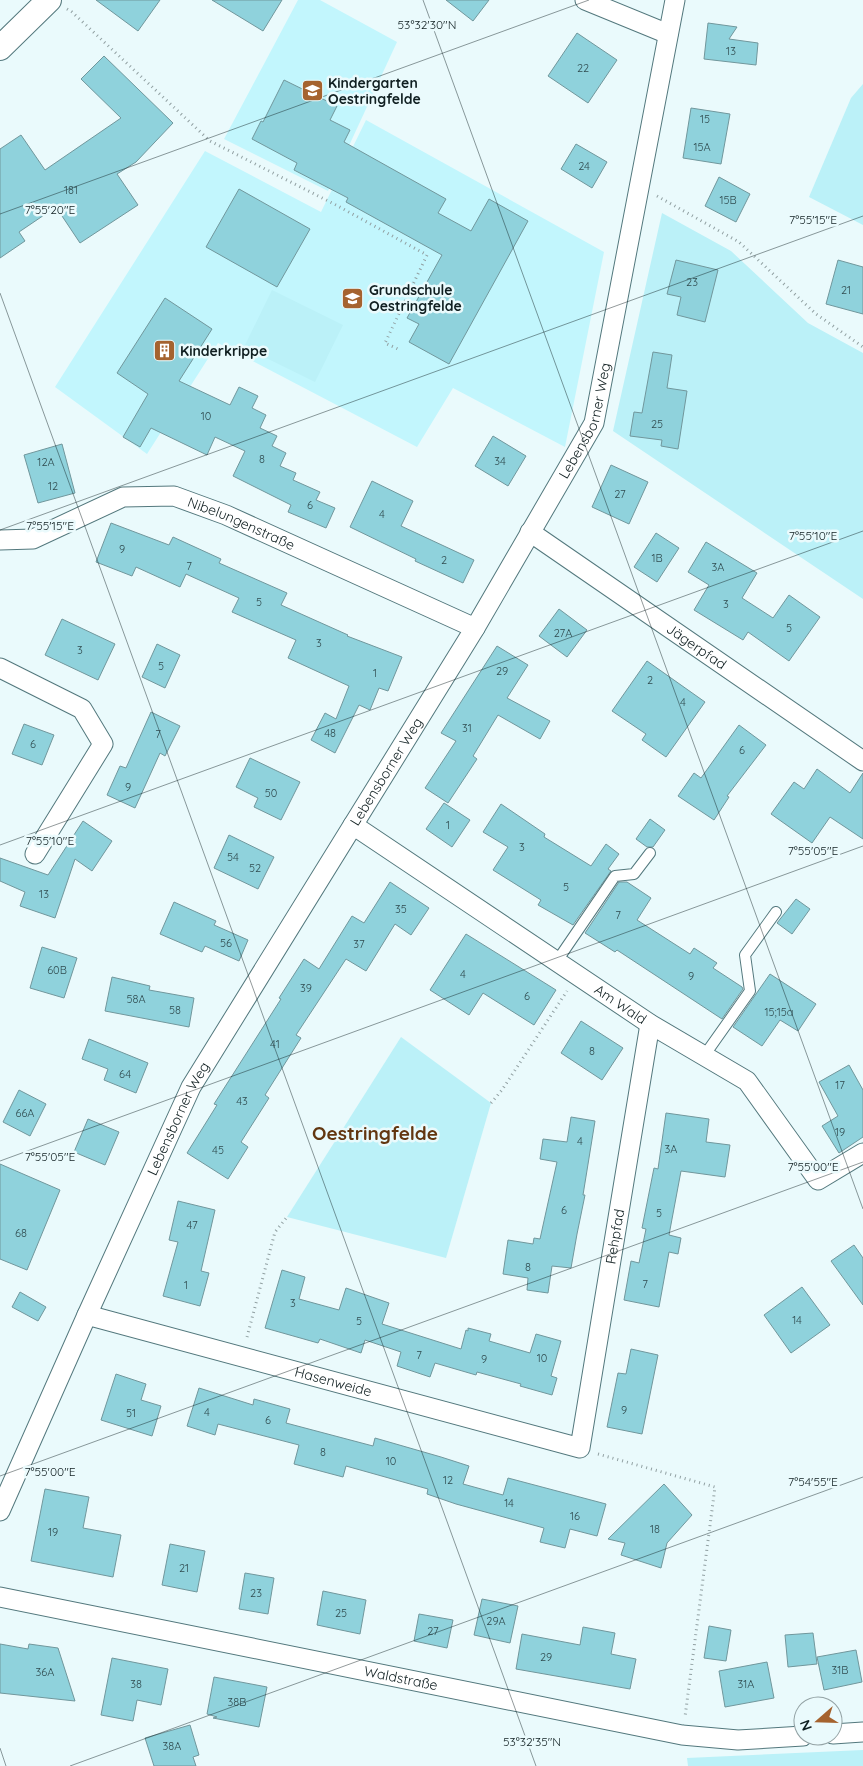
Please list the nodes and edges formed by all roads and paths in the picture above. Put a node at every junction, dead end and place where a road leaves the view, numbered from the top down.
1 (48, 0) edge
2 (585, 0) edge
3 (675, 0) edge
4 (668, 34) junction
5 (0, 48) edge
6 (639, 186) junction
7 (863, 346) edge
8 (400, 350) dead end
9 (530, 532) junction
10 (0, 540) edge
11 (474, 628) junction
12 (0, 668) edge
13 (863, 761) edge
14 (353, 825) junction
15 (650, 853) dead end
16 (36, 854) dead end
17 (776, 912) dead end
18 (556, 961) junction
19 (577, 975) junction
20 (650, 1024) junction
21 (704, 1056) junction
22 (491, 1103) dead end
23 (863, 1153) edge
24 (287, 1217) dead end
25 (87, 1315) junction
26 (241, 1357) junction
27 (580, 1448) junction
28 (0, 1511) edge
29 (0, 1597) edge
30 (863, 1732) edge
31 (843, 1733) edge
32 (682, 1735) junction
33 (793, 1737) edge

1 - 5 street
1 - 8 path
2 - 4 street
3 - 4 street, Lebensborner Weg
4 - 6 street, Lebensborner Weg
6 - 7 path
6 - 9 street, Lebensborner Weg
9 - 11 street, Lebensborner Weg
9 - 13 street, Jägerpfad
10 - 11 street, Nibelungenstraße
11 - 14 street, Lebensborner Weg
12 - 16 street
14 - 18 street, Am Wald
14 - 25 street, Lebensborner Weg
15 - 18 lane
17 - 21 lane
18 - 19 street, Am Wald
19 - 20 street, Am Wald
19 - 22 path
20 - 21 street, Am Wald
20 - 27 street, Rehpfad
21 - 23 street, Am Wald
24 - 26 path
25 - 26 street, Hasenweide
25 - 28 street, Lebensborner Weg
26 - 27 street, Hasenweide
27 - 32 path
29 - 32 street, Waldstraße
30 - 31 street
32 - 33 street, Waldstraße

